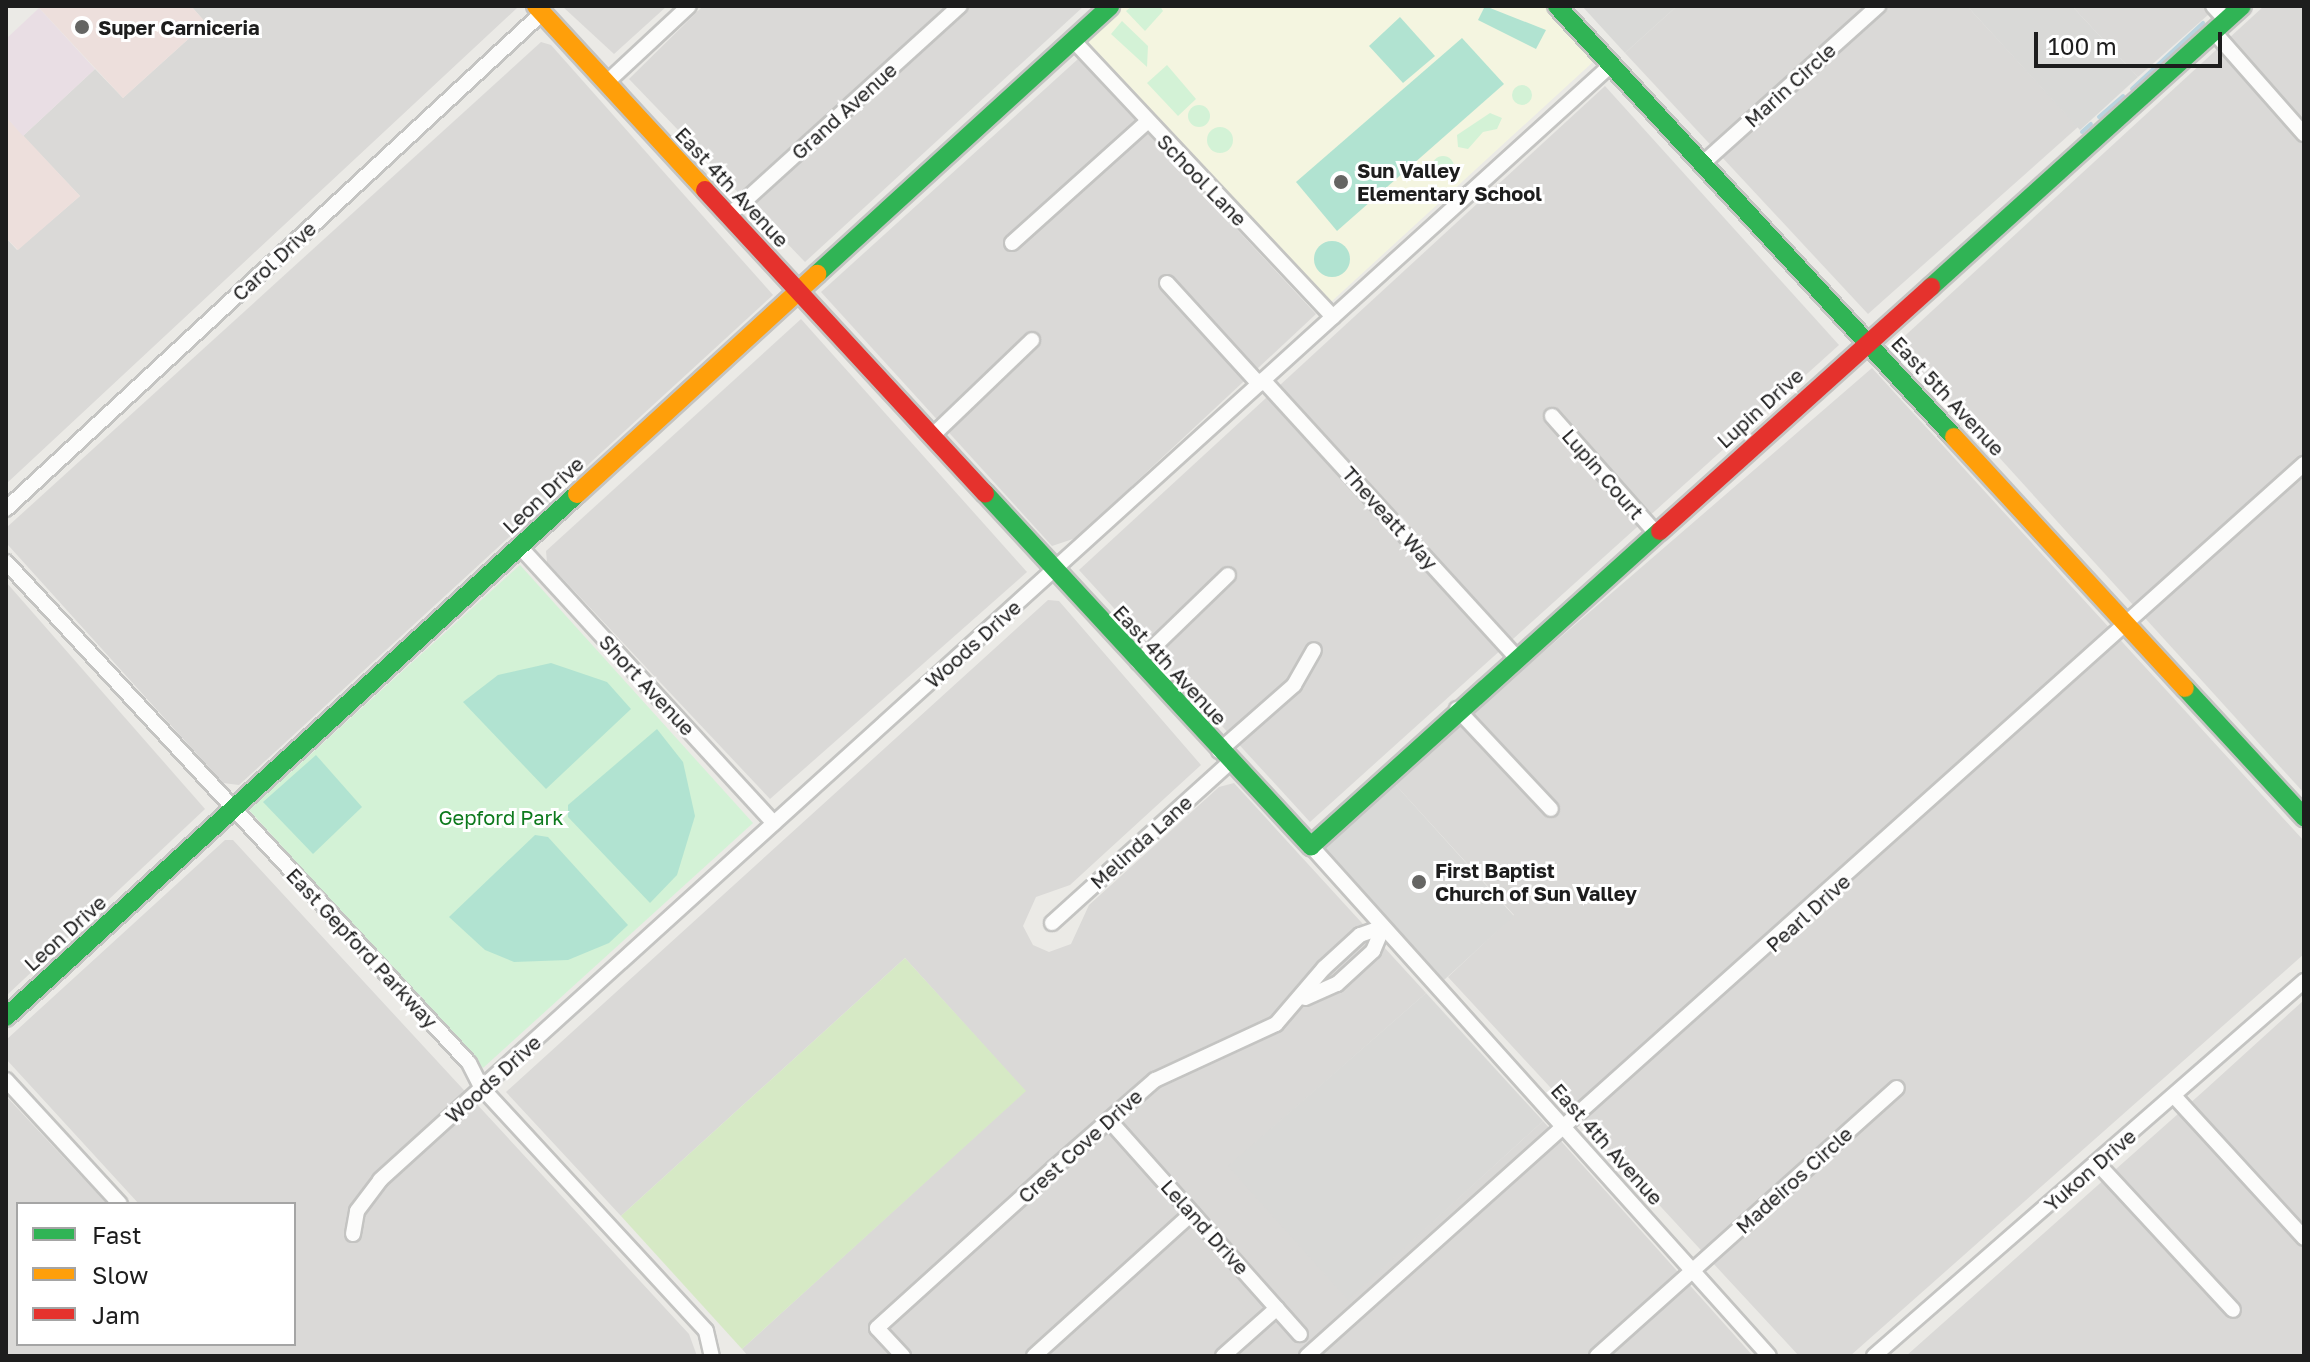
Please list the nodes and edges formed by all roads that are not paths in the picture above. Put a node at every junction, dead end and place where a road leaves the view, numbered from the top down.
1 (689, 6) edge
2 (960, 6) edge
3 (1110, 6) edge
4 (1557, 6) edge
5 (1878, 6) edge
6 (2242, 6) edge
7 (539, 10) edge
8 (2218, 19) edge
9 (1073, 40) junction
10 (1611, 65) junction
11 (606, 83) junction
12 (1147, 122) junction
13 (2304, 134) edge
14 (1702, 164) junction
15 (728, 216) junction
16 (1012, 243) dead end
17 (1167, 283) dead end
18 (799, 291) junction
19 (1333, 317) junction
20 (1032, 340) dead end
21 (1867, 341) junction
22 (1261, 382) junction
23 (1552, 416) dead end
24 (931, 437) junction
25 (2304, 464) edge
26 (6, 509) edge
27 (1654, 531) junction
28 (520, 547) junction
29 (6, 562) edge
30 (1054, 570) junction
31 (1228, 575) dead end
32 (2127, 622) junction
33 (1314, 650) dead end
34 (1516, 657) junction
35 (1138, 662) junction
36 (1457, 709) junction
37 (1225, 756) junction
38 (234, 809) junction
39 (1551, 809) dead end
40 (2304, 817) edge
41 (774, 823) junction
42 (1311, 846) junction
43 (1052, 923) dead end
44 (1383, 927) junction
45 (2304, 981) edge
46 (6, 1017) edge
47 (6, 1080) edge
48 (482, 1088) junction
49 (1897, 1088) dead end
50 (2175, 1097) junction
51 (1109, 1120) junction
52 (1562, 1128) junction
53 (2097, 1163) junction
54 (118, 1202) edge
55 (1192, 1213) junction
56 (353, 1234) dead end
57 (2304, 1238) edge
58 (1692, 1271) junction
59 (1277, 1308) junction
60 (2233, 1310) dead end
61 (1300, 1334) dead end
62 (710, 1346) edge
63 (720, 1356) edge
64 (903, 1356) edge
65 (1034, 1356) edge
66 (1223, 1356) edge
67 (1307, 1356) edge
68 (1597, 1356) edge
69 (1769, 1356) edge
70 (1874, 1356) edge

1 - 11 street
2 - 15 street, Grand Avenue
3 - 9 street, Leon Drive
4 - 10 street, East 5th Avenue
5 - 14 street, Marin Circle
6 - 8 street, Lupin Drive
7 - 11 street, East 4th Avenue
7 - 26 street, Carol Drive
8 - 13 street
8 - 21 street, Lupin Drive
9 - 12 street, School Lane
9 - 18 street, Leon Drive
10 - 14 street, East 5th Avenue
10 - 19 street, Woods Drive
11 - 15 street, East 4th Avenue
12 - 16 street
12 - 19 street, School Lane
14 - 21 street, East 5th Avenue
15 - 18 street, East 4th Avenue
17 - 22 street, Theveatt Way
18 - 24 street, East 4th Avenue
18 - 28 street, Leon Drive
19 - 22 street, Woods Drive
20 - 24 street
21 - 27 street, Lupin Drive
21 - 32 street, East 5th Avenue
22 - 30 street, Woods Drive
22 - 34 street, Theveatt Way
23 - 27 street, Lupin Court
24 - 30 street, East 4th Avenue
25 - 32 street, Pearl Drive
27 - 34 street, Lupin Drive
28 - 38 street, Leon Drive
28 - 41 street, Short Avenue
29 - 38 street, East Gepford Parkway
30 - 35 street, East 4th Avenue
30 - 41 street, Woods Drive
31 - 35 street
32 - 40 street, East 5th Avenue
32 - 52 street, Pearl Drive
33 - 37 street, Melinda Lane
34 - 36 street, Lupin Drive
35 - 37 street, East 4th Avenue
36 - 39 street
36 - 42 street, Lupin Drive
37 - 42 street, East 4th Avenue
37 - 43 street, Melinda Lane
38 - 46 street, Leon Drive
38 - 48 street, East Gepford Parkway
41 - 48 street, Woods Drive
42 - 44 street, East 4th Avenue
44 - 51 street, Crest Cove Drive
44 - 52 street, East 4th Avenue
45 - 50 street, Yukon Drive
47 - 54 street
48 - 56 street, Woods Drive
48 - 62 street, East Gepford Parkway
49 - 58 street, Madeiros Circle
50 - 53 street, Yukon Drive
50 - 57 street
51 - 55 street, Leland Drive
51 - 64 street, Crest Cove Drive
52 - 58 street, East 4th Avenue
52 - 67 street, Pearl Drive
53 - 60 street
53 - 70 street, Yukon Drive
55 - 59 street, Leland Drive
55 - 65 street
58 - 68 street, Madeiros Circle
58 - 69 street, East 4th Avenue
59 - 61 street, Leland Drive
59 - 66 street
62 - 63 street, East Gepford Parkway

